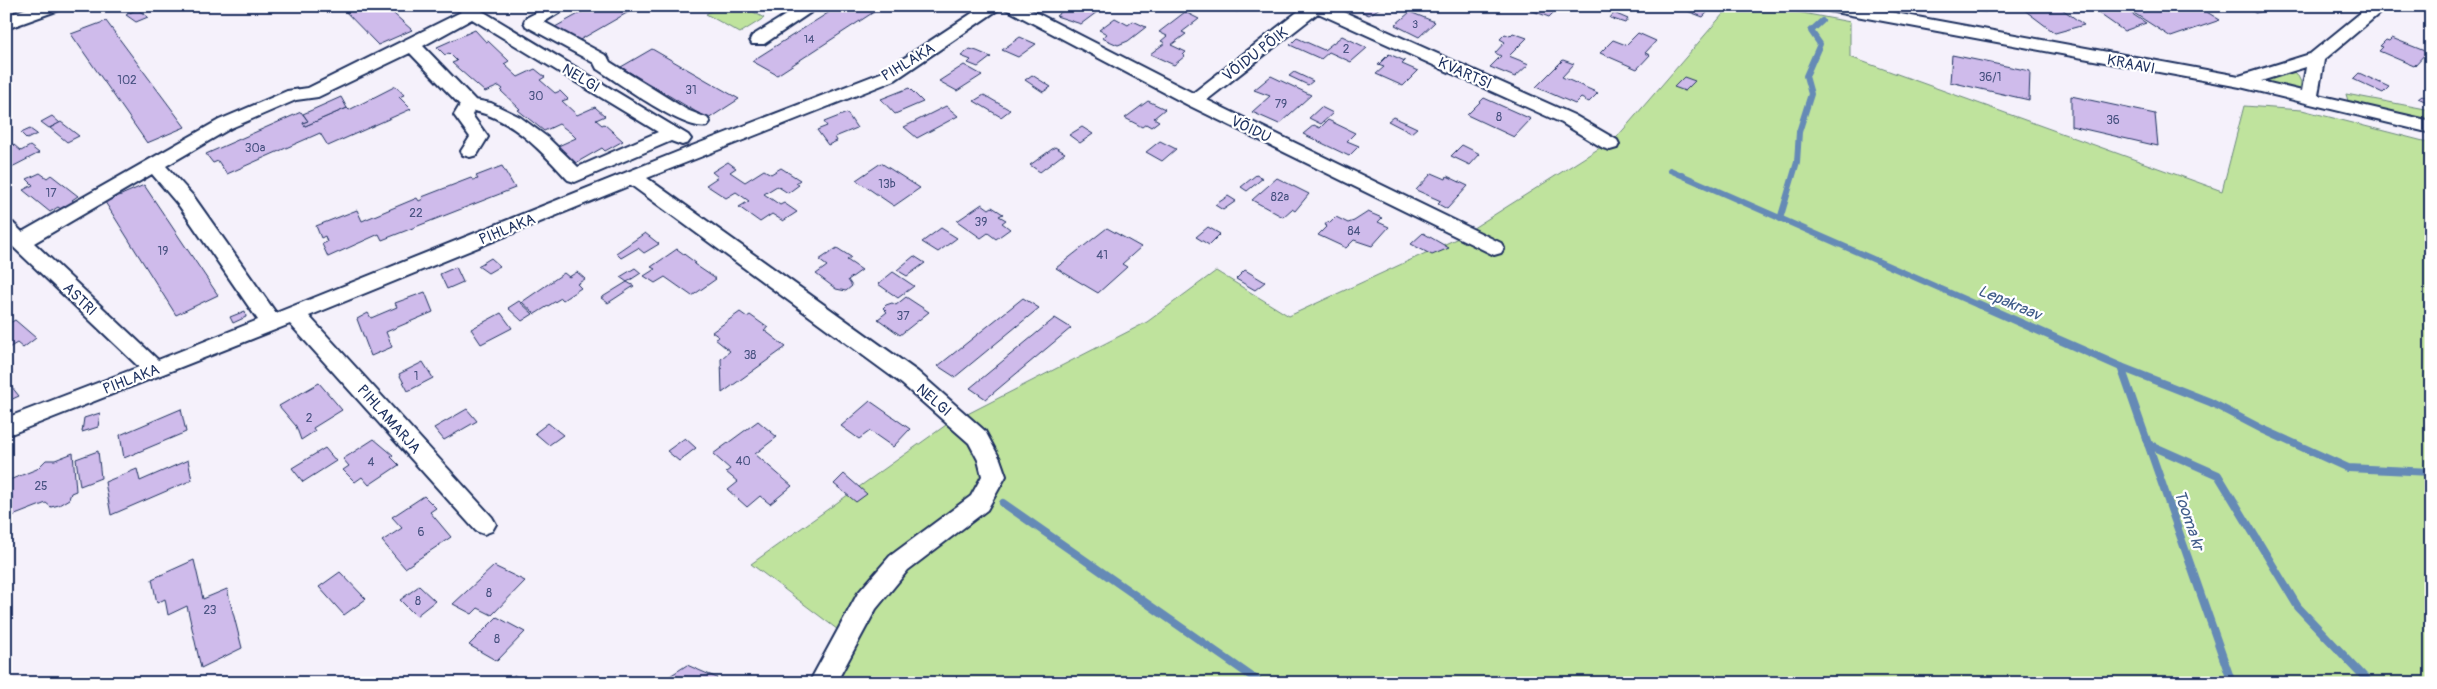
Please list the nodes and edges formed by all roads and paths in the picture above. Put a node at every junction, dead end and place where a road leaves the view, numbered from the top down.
1 (52, 6) edge
2 (562, 6) edge
3 (812, 6) edge
4 (995, 6) edge
5 (1010, 6) edge
6 (1317, 6) edge
7 (1830, 6) edge
8 (2380, 6) edge
9 (467, 10) edge
10 (6, 23) edge
11 (758, 40) dead end
12 (412, 45) junction
13 (2316, 58) junction
14 (2240, 82) junction
15 (2301, 98) junction
16 (1194, 101) junction
17 (469, 104) junction
18 (701, 122) dead end
19 (2431, 127) edge
20 (672, 134) junction
21 (1610, 144) dead end
22 (700, 150) junction
23 (470, 151) dead end
24 (155, 166) junction
25 (634, 178) junction
26 (13, 235) edge
27 (1494, 248) dead end
28 (294, 314) junction
29 (272, 323) junction
30 (154, 370) junction
31 (6, 427) edge
32 (484, 524) dead end
33 (822, 683) edge

1 - 10 street
2 - 18 street
3 - 11 street
4 - 22 street, PIHLAKA
5 - 16 street, VÕIDU
6 - 16 street, VÕIDU PÕIK
6 - 21 street, KVARTSI
7 - 14 street, KRAAVI
8 - 13 street
9 - 12 street
9 - 20 street, NELGI
12 - 17 street
12 - 24 street
13 - 14 street
13 - 15 street
14 - 15 street, KRAAVI
15 - 19 street, KRAAVI
16 - 27 street, VÕIDU
17 - 20 street
17 - 23 street
20 - 22 street, NELGI
22 - 25 street, PIHLAKA
24 - 26 street
24 - 29 street
25 - 28 street, PIHLAKA
25 - 33 street, NELGI
26 - 30 street, ASTRI
28 - 29 street, PIHLAKA
28 - 32 street, PIHLAMARJA
29 - 30 street, PIHLAKA
30 - 31 street, PIHLAKA

